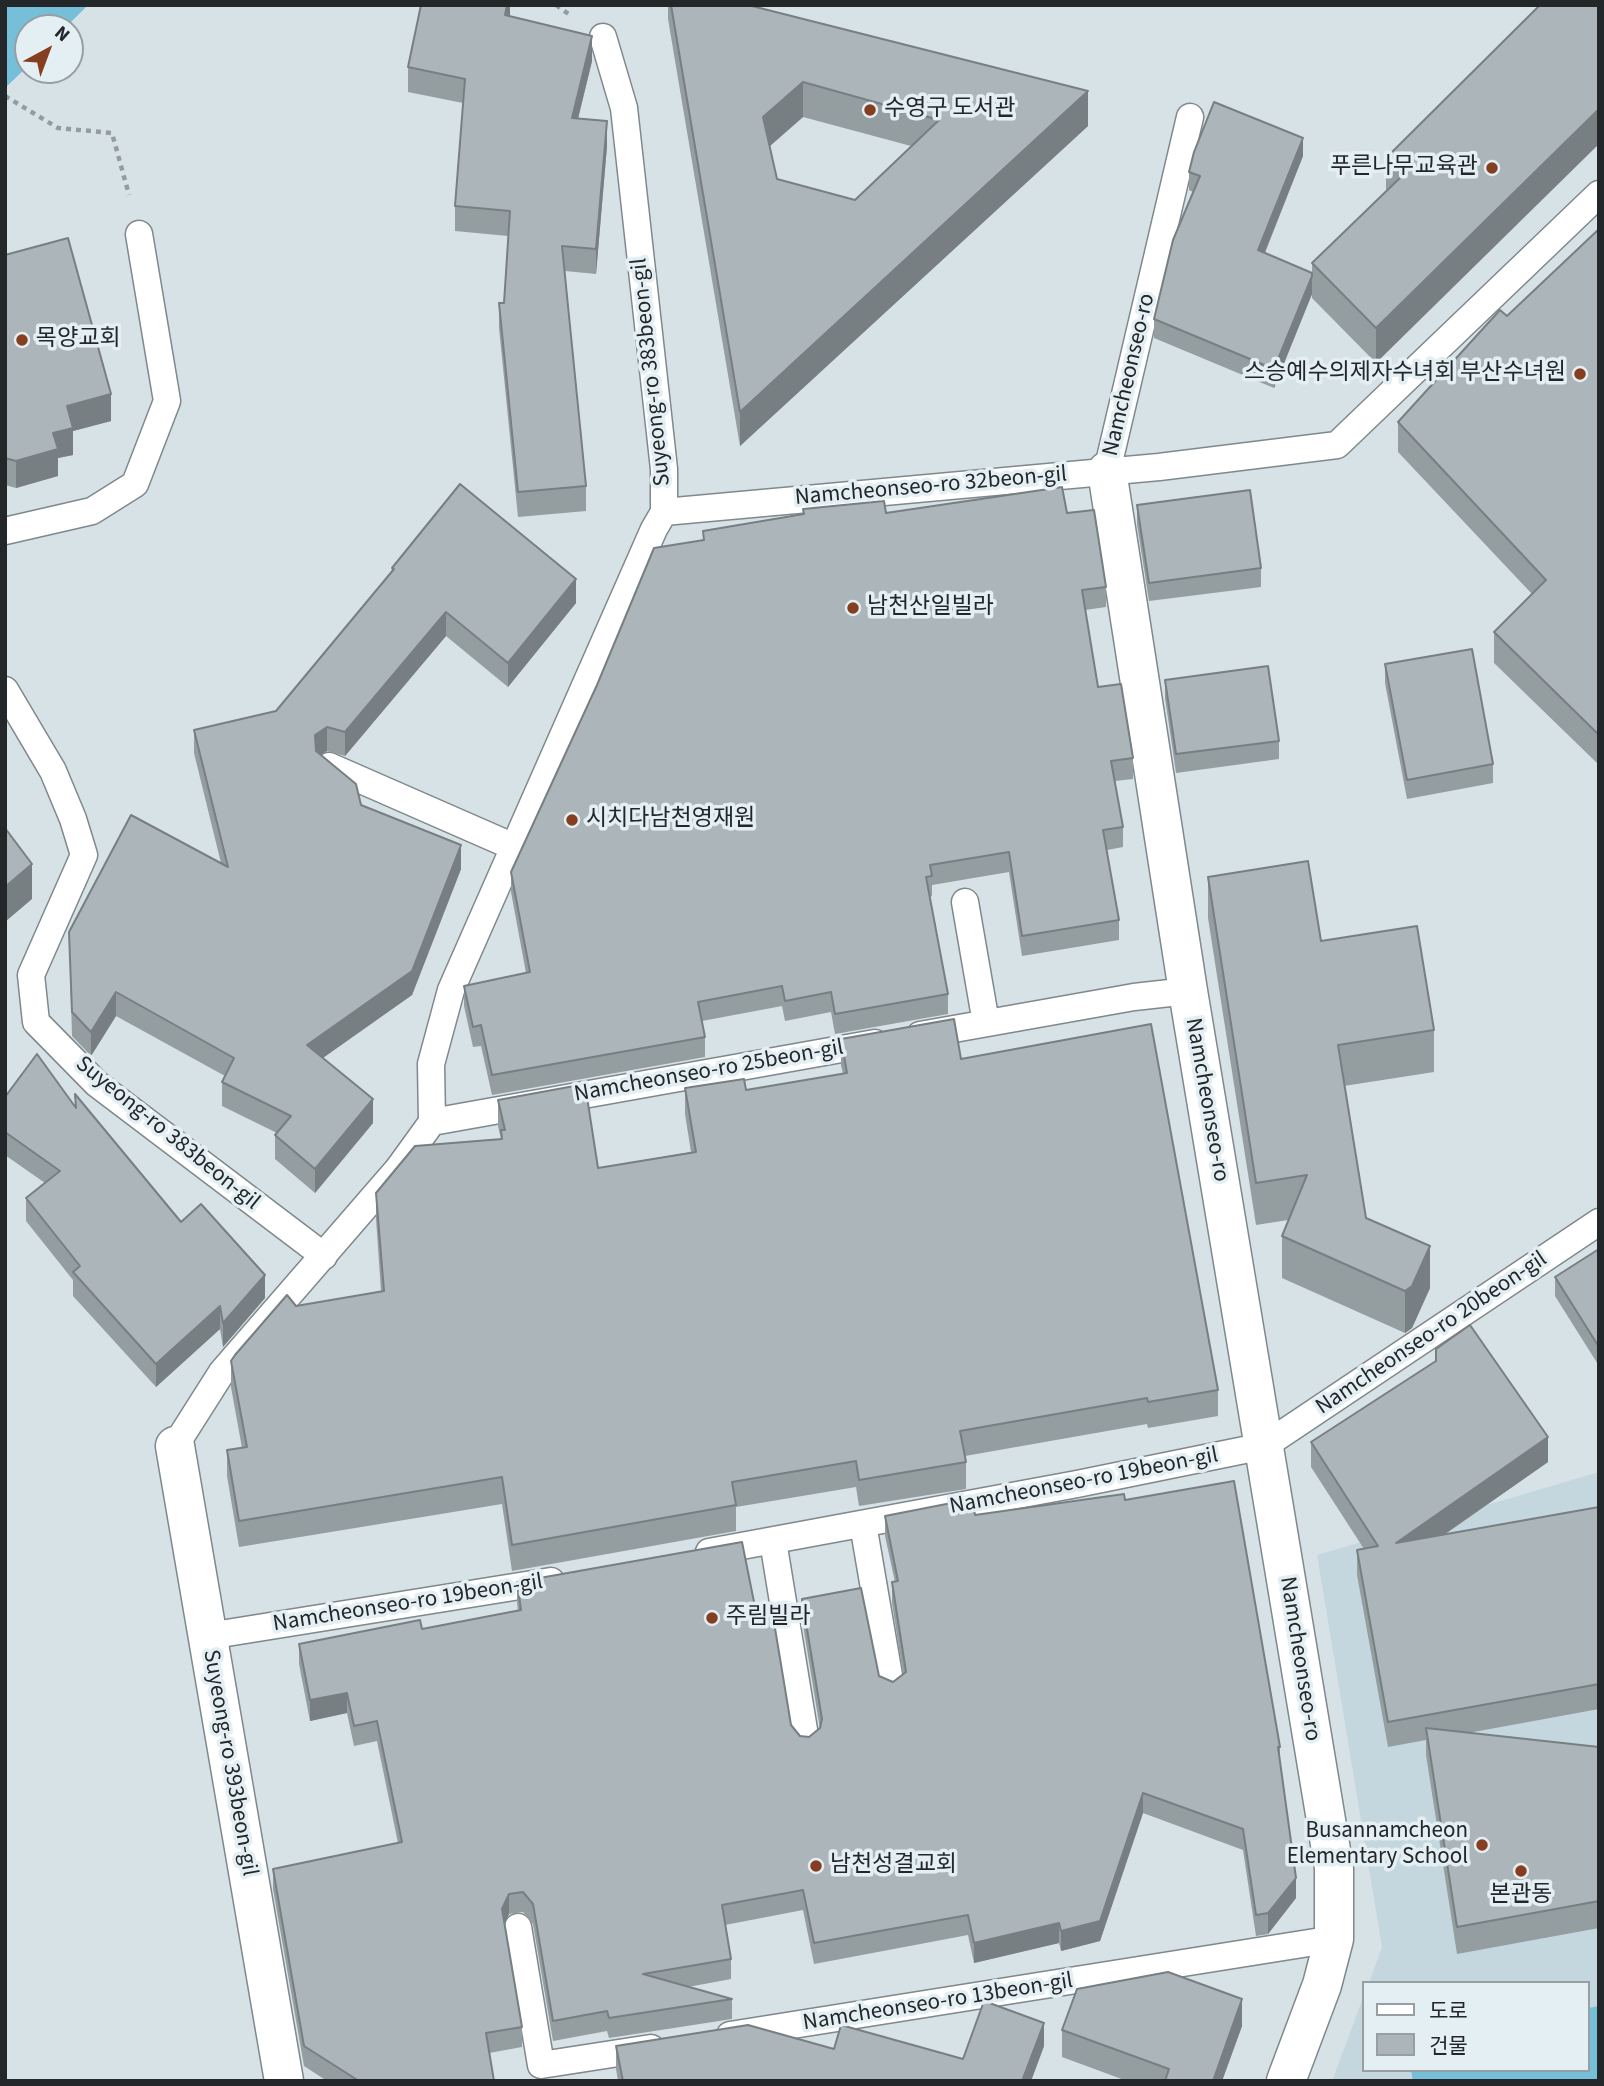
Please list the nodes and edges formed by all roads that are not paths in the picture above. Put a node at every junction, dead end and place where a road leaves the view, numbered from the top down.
1 (603, 37) dead end
2 (1190, 117) dead end
3 (1599, 194) edge
4 (139, 233) road end
5 (1107, 471) junction
6 (664, 512) junction
7 (5, 531) edge
8 (5, 690) edge
9 (329, 766) edge
10 (514, 847) junction
11 (965, 902) dead end
12 (1188, 991) junction
13 (986, 1023) junction
14 (432, 1122) junction
15 (1599, 1222) edge
16 (324, 1256) junction
17 (175, 1446) joint
18 (1264, 1446) junction
19 (863, 1524) junction
20 (773, 1541) junction
21 (678, 1558) edge
22 (583, 1576) edge
23 (208, 1636) junction
24 (891, 1687) edge
25 (806, 1742) edge
26 (517, 1927) dead end
27 (1334, 1939) junction
28 (706, 2039) edge
29 (679, 2044) edge
30 (284, 2081) edge
31 (1286, 2081) edge

1 - 6 lane, Suyeong-ro 383beon-gil
2 - 5 lane, Namcheonseo-ro
3 - 5 lane, Namcheonseo-ro 32beon-gil
4 - 7 lane
5 - 6 lane, Namcheonseo-ro 32beon-gil
5 - 12 street, Namcheonseo-ro
6 - 10 lane, Suyeong-ro 383beon-gil
8 - 16 lane, Suyeong-ro 383beon-gil
9 - 10 lane
10 - 14 lane, Suyeong-ro 383beon-gil
11 - 13 lane
12 - 13 lane, Namcheonseo-ro 25beon-gil
12 - 18 street, Namcheonseo-ro
13 - 14 lane, Namcheonseo-ro 25beon-gil
14 - 16 lane
15 - 18 lane, Namcheonseo-ro 20beon-gil
16 - 17 lane
17 - 23 street, Suyeong-ro 393beon-gil
18 - 19 lane, Namcheonseo-ro 19beon-gil
18 - 27 street, Namcheonseo-ro
19 - 20 lane, Namcheonseo-ro 19beon-gil
19 - 24 lane
20 - 21 lane, Namcheonseo-ro 19beon-gil
20 - 25 lane
22 - 23 lane, Namcheonseo-ro 19beon-gil
23 - 30 street, Suyeong-ro 393beon-gil
26 - 29 lane
27 - 28 lane, Namcheonseo-ro 13beon-gil
27 - 31 street, Namcheonseo-ro

